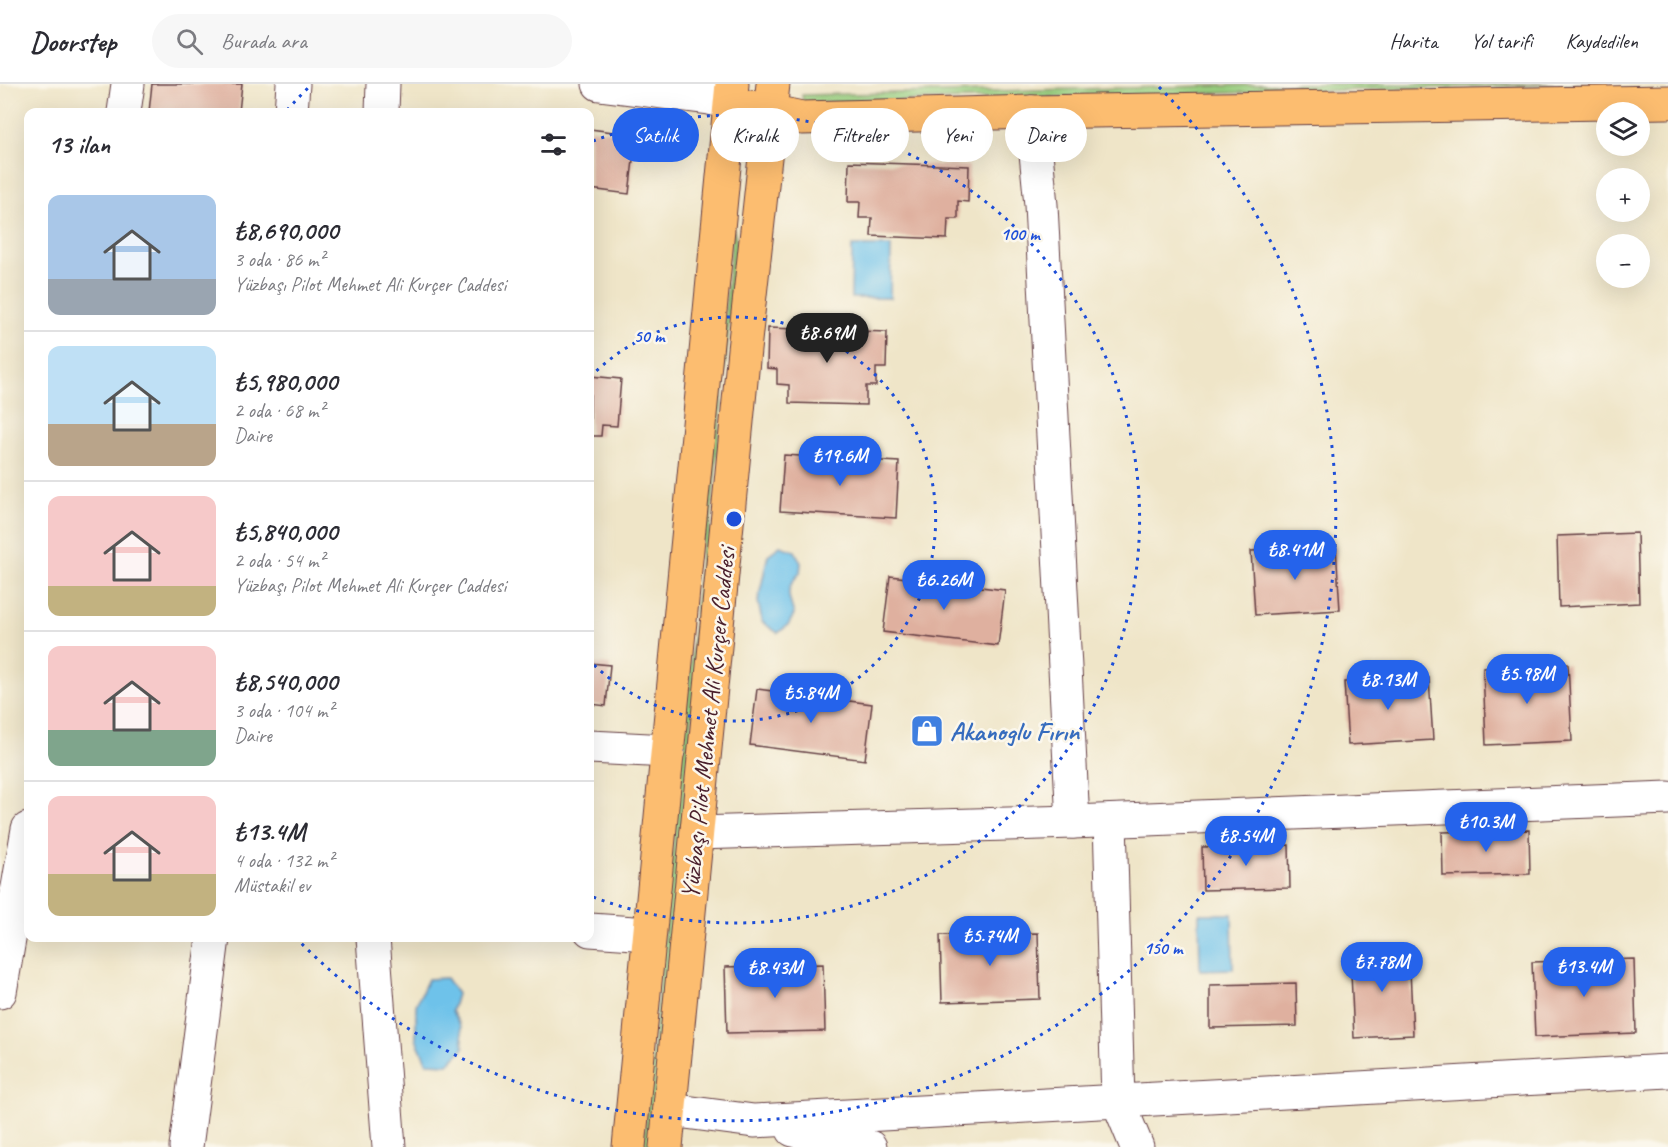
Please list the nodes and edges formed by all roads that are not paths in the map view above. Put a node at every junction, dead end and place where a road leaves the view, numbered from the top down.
1 (128, 84) edge
2 (293, 84) edge
3 (383, 84) edge
4 (599, 84) edge
5 (731, 93) edge
6 (772, 98) edge
7 (1668, 102) edge
8 (125, 108) edge
9 (291, 108) edge
10 (382, 108) edge
11 (1087, 111) edge
12 (1005, 113) edge
13 (1036, 162) edge
14 (594, 747) edge
15 (668, 751) junction
16 (1668, 798) edge
17 (1110, 821) junction
18 (1073, 822) junction
19 (697, 833) junction
20 (24, 852) edge
21 (594, 930) edge
22 (649, 934) junction
23 (212, 942) edge
24 (373, 942) edge
25 (0, 992) edge
26 (1668, 1071) edge
27 (1118, 1101) junction
28 (670, 1110) junction
29 (753, 1121) junction
30 (186, 1147) edge
31 (389, 1147) edge
32 (629, 1147) edge
33 (666, 1147) edge
34 (870, 1147) edge
35 (1137, 1147) edge

1 - 8 street
2 - 9 street
3 - 10 street
4 - 5 street
5 - 6 main road
5 - 15 main road, Yüzbaşı Pilot Mehmet Ali Kurçer Caddesi
6 - 12 main road
6 - 19 main road, Yüzbaşı Pilot Mehmet Ali Kurçer Caddesi
7 - 11 main road
13 - 18 street
14 - 15 street
15 - 22 main road, Yüzbaşı Pilot Mehmet Ali Kurçer Caddesi
16 - 17 street
17 - 18 street
17 - 27 street
18 - 19 street
19 - 28 main road, Yüzbaşı Pilot Mehmet Ali Kurçer Caddesi
20 - 25 street
21 - 22 street
22 - 32 main road, Yüzbaşı Pilot Mehmet Ali Kurçer Caddesi
23 - 30 street
24 - 31 street
26 - 27 street
27 - 29 street
27 - 35 street
28 - 29 street
28 - 33 main road, Yüzbaşı Pilot Mehmet Ali Kurçer Caddesi
29 - 34 street

